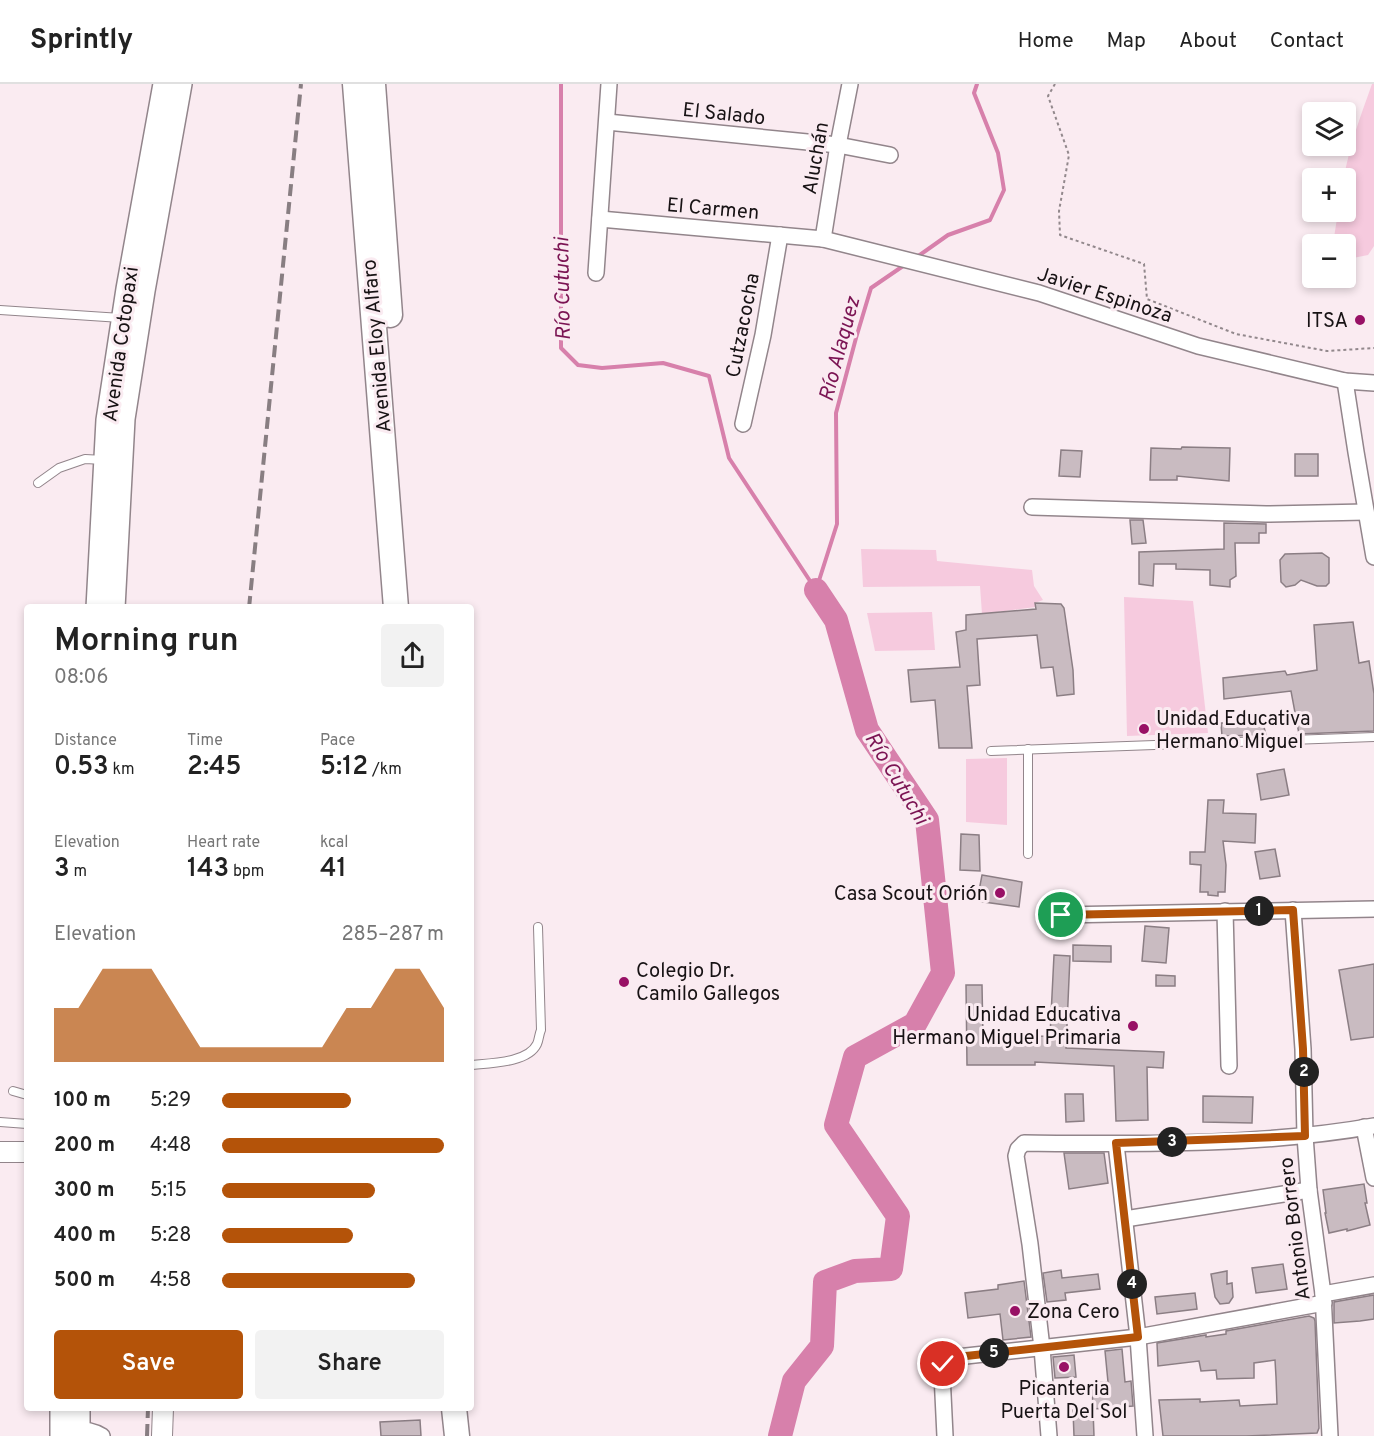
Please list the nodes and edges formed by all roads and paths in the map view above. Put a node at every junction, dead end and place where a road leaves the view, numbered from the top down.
1 (164, 84) edge
2 (181, 84) edge
3 (355, 84) edge
4 (373, 84) edge
5 (609, 84) edge
6 (850, 84) edge
7 (1055, 84) edge
8 (607, 122) junction
9 (838, 145) junction
10 (890, 155) dead end
11 (600, 219) junction
12 (780, 235) junction
13 (829, 241) junction
14 (596, 273) dead end
15 (0, 310) edge
16 (122, 319) junction
17 (1374, 348) edge
18 (1346, 381) junction
19 (1374, 383) edge
20 (743, 424) dead end
21 (105, 460) junction
22 (38, 483) dead end
23 (1032, 507) dead end
24 (1366, 512) junction
25 (1374, 557) edge
26 (97, 604) edge
27 (114, 604) edge
28 (396, 604) edge
29 (411, 604) edge
30 (1374, 737) edge
31 (1028, 749) junction
32 (991, 751) dead end
33 (1028, 854) dead end
34 (1374, 909) edge
35 (1293, 910) junction
36 (1225, 911) junction
37 (1061, 915) dead end
38 (538, 927) dead end
39 (474, 1065) edge
40 (1229, 1066) dead end
41 (13, 1091) dead end
42 (24, 1094) edge
43 (0, 1122) edge
44 (24, 1124) edge
45 (1369, 1127) edge
46 (1305, 1136) junction
47 (1116, 1143) junction
48 (0, 1152) edge
49 (24, 1152) edge
50 (1374, 1178) edge
51 (1309, 1190) junction
52 (1125, 1219) junction
53 (1374, 1285) edge
54 (1324, 1299) junction
55 (1138, 1337) junction
56 (1042, 1348) junction
57 (163, 1411) edge
58 (454, 1411) edge
59 (470, 1411) edge
60 (70, 1424) edge
61 (102, 1436) edge
62 (162, 1436) edge
63 (457, 1436) edge
64 (472, 1436) edge
65 (945, 1436) edge
66 (1049, 1436) edge
67 (1145, 1436) edge
68 (1330, 1436) edge

1 - 16 main road, Avenida Cotopaxi
2 - 27 main road, Avenida Cotopaxi
3 - 28 main road, Avenida Eloy Alfaro
4 - 29 main road, Avenida Eloy Alfaro
5 - 8 street
6 - 9 street, Aluchán
7 - 17 path
8 - 9 street, El Salado
8 - 11 street
9 - 10 street, El Salado
9 - 13 street, Aluchán
11 - 12 street, El Carmen
11 - 14 street
12 - 13 street, El Carmen
12 - 20 street, Cutzacocha
13 - 18 street, Javier Espinoza
15 - 16 lane
16 - 21 main road, Avenida Cotopaxi
18 - 19 street, Javier Espinoza
18 - 24 street
21 - 22 lane
21 - 26 main road, Avenida Cotopaxi
23 - 24 street
24 - 25 street
30 - 31 lane
31 - 32 lane
31 - 33 lane
34 - 35 street
35 - 36 street
35 - 46 street, Antonio Borrero
36 - 37 street
36 - 40 street
38 - 39 lane
41 - 42 lane
43 - 44 lane
45 - 46 street
45 - 50 street
46 - 47 street
46 - 51 street, Antonio Borrero
47 - 52 street
47 - 56 street
48 - 49 street
51 - 52 street
51 - 54 street, Antonio Borrero
52 - 55 street
53 - 54 street
54 - 55 street
54 - 68 street, Antonio Borrero
55 - 56 street
55 - 67 street
56 - 65 street
56 - 66 street
57 - 62 street
58 - 63 main road
59 - 64 main road
60 - 61 street

